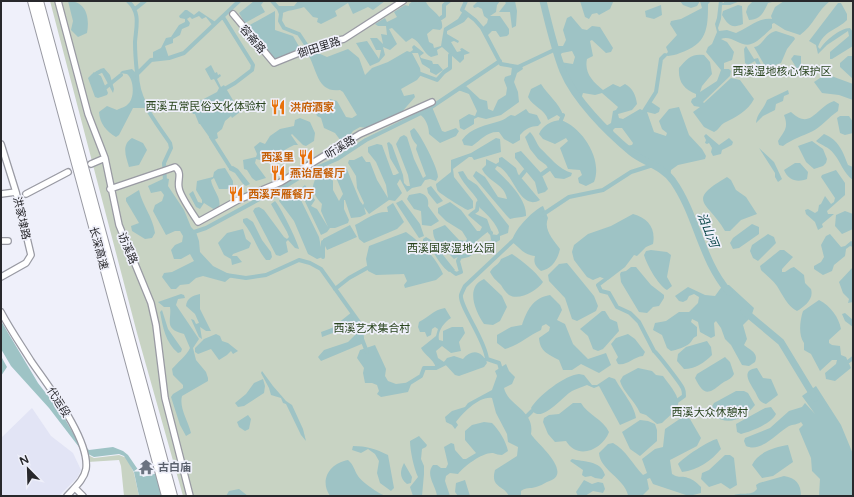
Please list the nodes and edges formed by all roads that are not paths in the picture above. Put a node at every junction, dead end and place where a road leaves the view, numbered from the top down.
1 (32, 1) edge
2 (39, 1) edge
3 (58, 1) edge
4 (403, 1) edge
5 (233, 14) dead end
6 (274, 63) joint
7 (432, 102) dead end
8 (1, 144) edge
9 (105, 158) junction
10 (91, 164) dead end
11 (68, 172) dead end
12 (110, 189) junction
13 (16, 192) junction
14 (1, 194) edge
15 (26, 194) dead end
16 (1, 241) edge
17 (8, 241) dead end
18 (1, 277) edge
19 (1, 312) edge
20 (160, 459) junction
21 (75, 488) junction
22 (67, 496) edge
23 (83, 496) edge
24 (166, 496) edge
25 (173, 496) edge
26 (190, 496) edge

1 - 20 highway, 长深高速
2 - 20 highway, 长深高速
3 - 9 street, 访溪路
4 - 6 street, 御田里路
5 - 6 street, 容斋路
7 - 12 street, 听溪路
8 - 13 street, 洪家埭路
9 - 10 street
9 - 12 street, 访溪路
11 - 15 street
12 - 26 street, 访溪路
13 - 14 street
13 - 18 street, 洪家埭路
16 - 17 street
19 - 21 street, 代运段
20 - 24 highway, 长深高速
20 - 25 highway, 长深高速
21 - 22 street, 代运段
21 - 23 street

